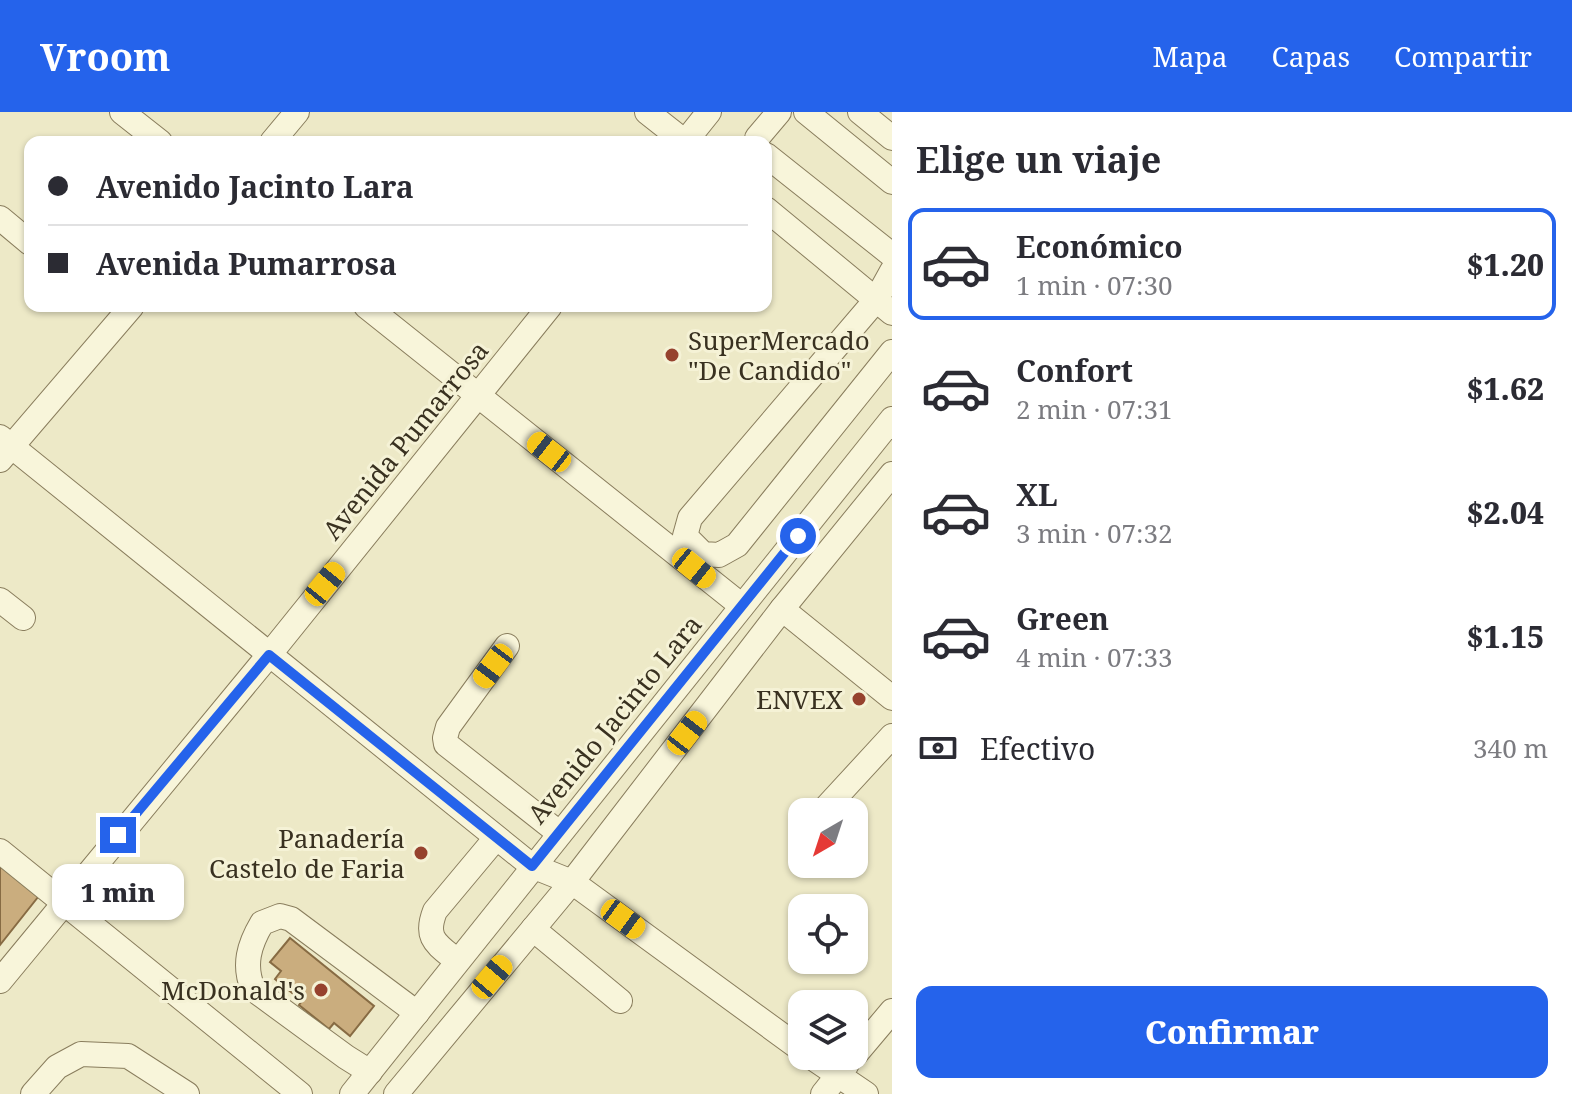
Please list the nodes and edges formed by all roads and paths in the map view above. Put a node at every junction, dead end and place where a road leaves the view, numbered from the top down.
1 (122, 112) edge
2 (297, 112) edge
3 (647, 112) edge
4 (709, 112) edge
5 (779, 112) edge
6 (806, 112) edge
7 (860, 112) edge
8 (152, 136) edge
9 (277, 136) edge
10 (677, 136) edge
11 (690, 136) edge
12 (759, 136) edge
13 (892, 138) edge
14 (772, 160) edge
15 (892, 182) edge
16 (772, 214) edge
17 (0, 218) edge
18 (24, 238) edge
19 (892, 255) edge
20 (892, 271) edge
21 (884, 306) edge
22 (119, 312) edge
23 (373, 312) edge
24 (545, 312) edge
25 (892, 352) edge
26 (477, 395) junction
27 (892, 419) edge
28 (4, 448) edge
29 (892, 474) edge
30 (0, 600) edge
31 (742, 606) junction
32 (782, 609) junction
33 (23, 618) dead end
34 (507, 646) dead end
35 (269, 655) junction
36 (892, 698) edge
37 (892, 736) edge
38 (835, 798) edge
39 (559, 833) junction
40 (496, 838) junction
41 (0, 851) edge
42 (532, 866) junction
43 (572, 882) junction
44 (62, 903) junction
45 (533, 929) junction
46 (457, 961) junction
47 (0, 981) edge
48 (620, 1001) dead end
49 (892, 1011) edge
50 (417, 1013) junction
51 (868, 1039) edge
52 (788, 1040) edge
53 (370, 1072) junction
54 (830, 1085) edge
55 (33, 1094) edge
56 (187, 1094) edge
57 (300, 1094) edge
58 (352, 1094) edge
59 (396, 1094) edge
60 (866, 1094) edge

1 - 8 street
2 - 9 street
3 - 10 street
4 - 11 street
5 - 12 street
6 - 15 street
7 - 13 street
14 - 19 street
16 - 21 street
17 - 18 street
20 - 21 street
21 - 25 street
22 - 28 street
23 - 26 street
24 - 26 street, Avenida Pumarrosa
26 - 31 street
26 - 35 street, Avenida Pumarrosa
27 - 31 street, Avenido Jacinto Lara
28 - 35 street
29 - 32 street
30 - 33 street
31 - 39 street, Avenido Jacinto Lara
32 - 36 street
32 - 43 street
34 - 39 street
35 - 40 street
35 - 44 street, Avenida Pumarrosa
37 - 38 street
39 - 42 street, Avenido Jacinto Lara
40 - 42 street
40 - 46 street
41 - 44 street
42 - 43 street
42 - 46 street, Avenido Jacinto Lara
43 - 45 street
43 - 52 street
44 - 47 street, Avenida Pumarrosa
44 - 57 street
45 - 48 street
45 - 59 street
46 - 50 street, Avenido Jacinto Lara
49 - 51 street
50 - 53 street, Avenido Jacinto Lara
50 - 53 street
53 - 58 street, Avenido Jacinto Lara
54 - 60 street
55 - 56 street

